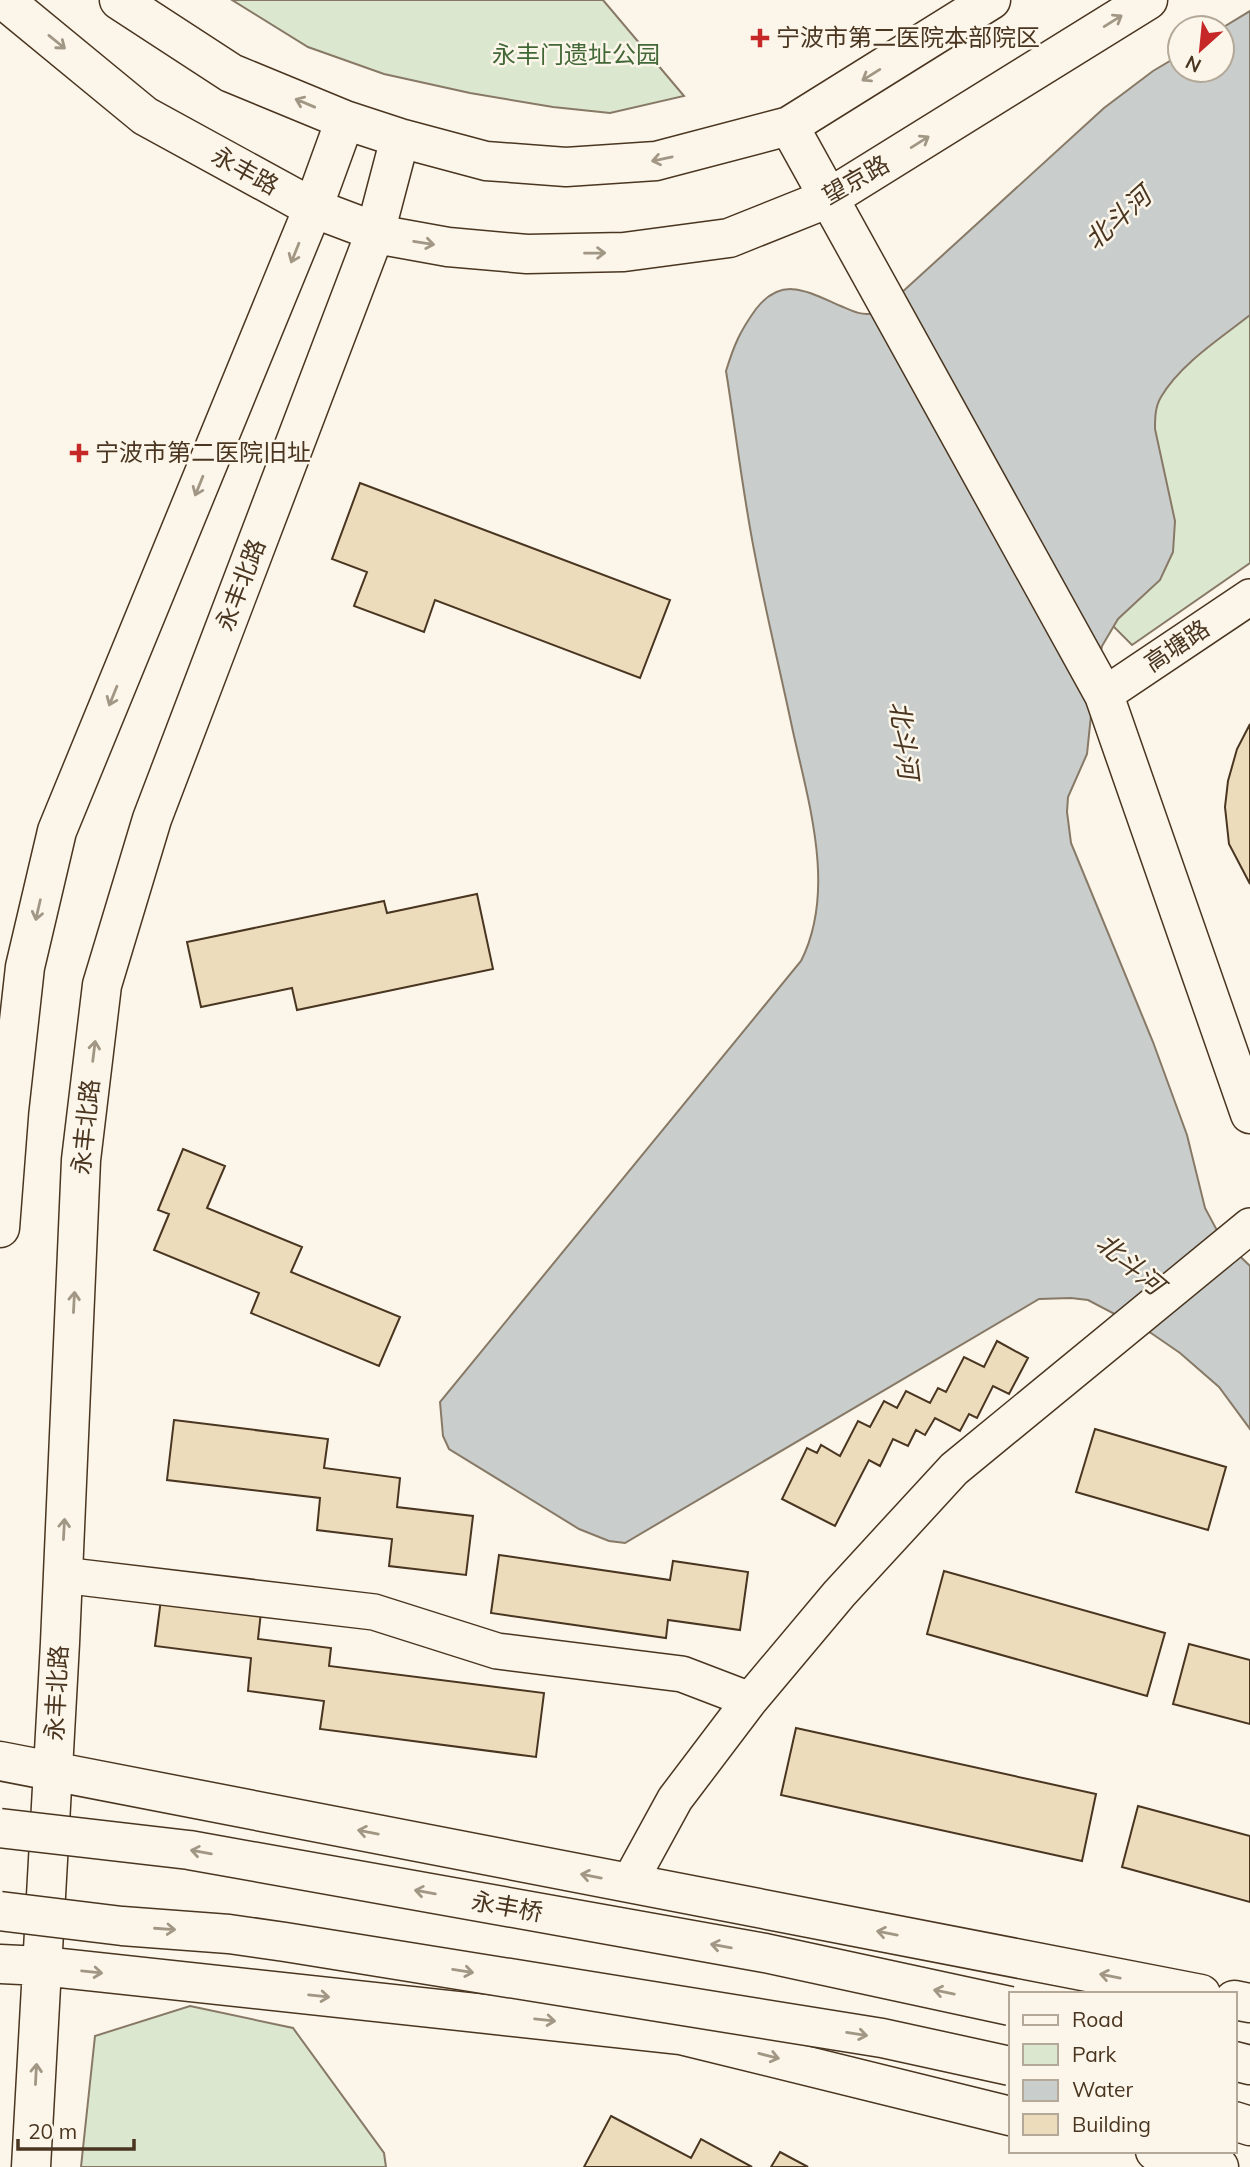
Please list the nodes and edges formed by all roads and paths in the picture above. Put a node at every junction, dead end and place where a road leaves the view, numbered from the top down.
1 (4, 0) edge
2 (119, 0) edge
3 (991, 0) edge
4 (1148, 0) edge
5 (345, 120) junction
6 (789, 126) junction
7 (400, 138) junction
8 (829, 198) junction
9 (313, 208) junction
10 (375, 233) junction
11 (527, 254) joint
12 (1250, 597) edge
13 (1104, 695) junction
14 (1250, 1114) edge
15 (0, 1228) edge
16 (1242, 1233) edge
17 (62, 1574) junction
18 (750, 1700) junction
19 (0, 1761) edge
20 (53, 1771) junction
21 (0, 1828) edge
22 (629, 1883) junction
23 (0, 1911) edge
24 (0, 1964) edge
25 (42, 1966) junction
26 (1191, 1992) edge
27 (1009, 2007) edge
28 (1009, 2066) edge
29 (1009, 2116) edge
30 (1163, 2153) edge
31 (31, 2167) edge
32 (1219, 2167) edge

1 -> 9 main road, 永丰路
5 -> 2 main road
3 -> 6 main road
8 -> 4 main road, 望京路
5 - 7 main road
5 - 9 main road
6 -> 7 main road
6 - 8 main road
7 - 10 main road, 永丰北路
11 -> 8 main road, 望京路
8 - 13 main road
9 - 10 main road, 永丰路
9 -> 15 main road
10 -> 11 main road, 永丰路
17 -> 10 main road, 永丰北路
12 - 13 street, 高塘路
13 - 14 main road
16 - 18 street
17 - 18 street
17 - 20 main road, 永丰北路
18 - 22 street
19 - 20 main road
22 -> 20 main road
20 - 25 main road, 永丰北路
27 -> 21 main road, 永丰桥, bridge
26 -> 22 main road
23 -> 28 main road, bridge
24 - 25 main road
25 -> 29 main road
31 -> 25 main road, 永丰北路
30 - 32 main road

